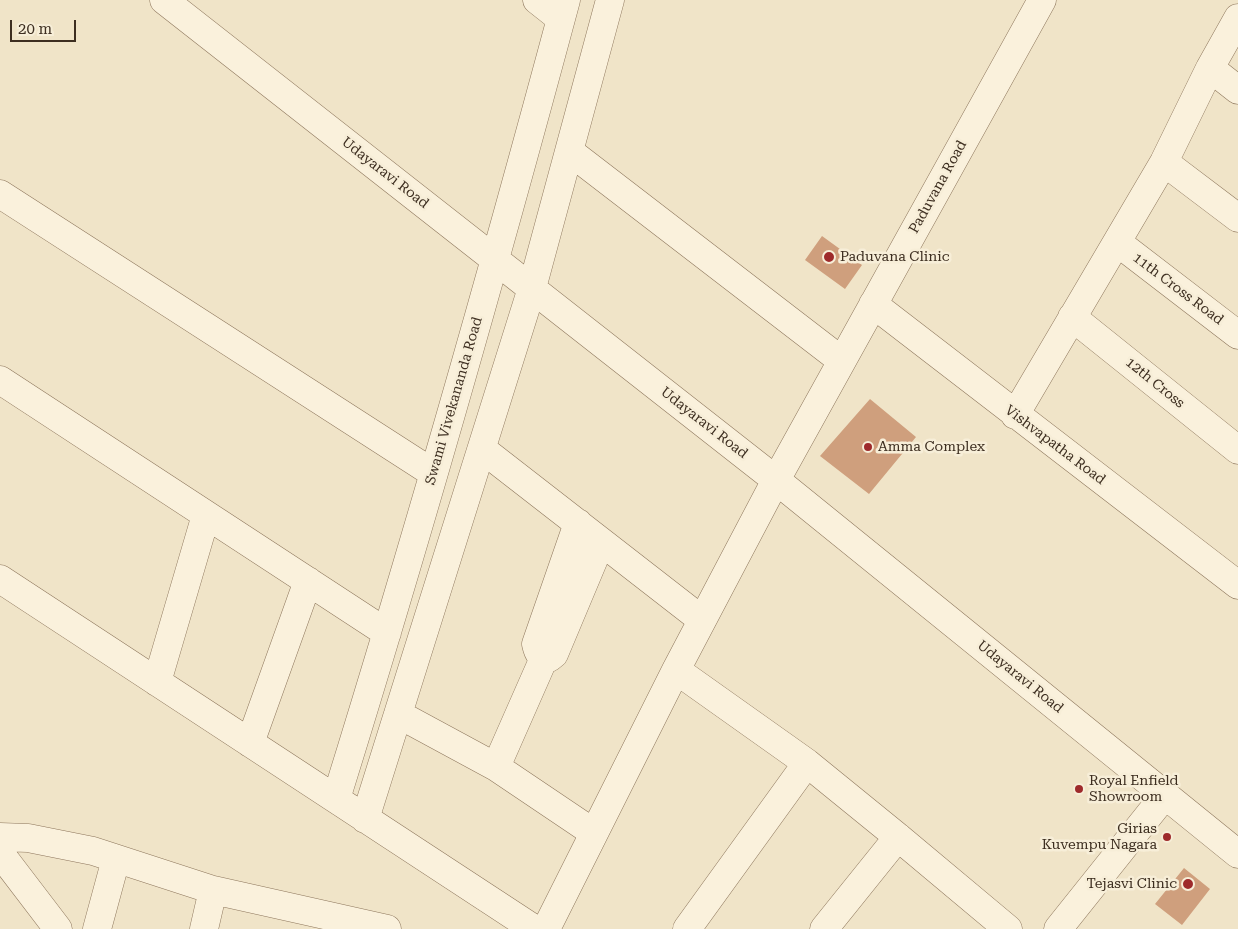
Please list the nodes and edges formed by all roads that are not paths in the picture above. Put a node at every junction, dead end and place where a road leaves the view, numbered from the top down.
1 (164, 0) edge
2 (537, 0) edge
3 (610, 0) edge
4 (1042, 0) edge
5 (563, 10) edge
6 (1238, 18) edge
7 (1210, 68) junction
8 (1238, 90) edge
9 (569, 151) junction
10 (1164, 162) junction
11 (0, 194) edge
12 (1238, 218) edge
13 (1117, 242) junction
14 (494, 259) junction
15 (532, 288) junction
16 (873, 304) junction
17 (1072, 317) junction
18 (1238, 335) edge
19 (842, 361) junction
20 (0, 380) edge
21 (1015, 415) junction
22 (482, 449) junction
23 (1238, 450) edge
24 (433, 473) junction
25 (776, 480) junction
26 (206, 515) junction
27 (578, 523) junction
28 (601, 542) junction
29 (0, 579) edge
30 (308, 581) junction
31 (1238, 585) edge
32 (702, 620) junction
33 (387, 633) junction
34 (544, 658) junction
35 (676, 670) junction
36 (157, 682) junction
37 (398, 714) junction
38 (250, 743) junction
39 (807, 763) junction
40 (496, 767) junction
41 (1166, 795) junction
42 (336, 799) junction
43 (365, 818) junction
44 (594, 834) junction
45 (0, 837) edge
46 (898, 837) junction
47 (0, 853) edge
48 (1238, 854) edge
49 (116, 858) junction
50 (213, 890) junction
51 (302, 920) edge
52 (344, 924) edge
53 (1066, 926) edge
54 (58, 929) edge
55 (97, 929) edge
56 (204, 929) edge
57 (386, 929) edge
58 (534, 929) edge
59 (546, 929) edge
60 (687, 929) edge
61 (824, 929) edge
62 (1008, 929) edge

1 - 14 street, Udayaravi Road
2 - 5 street
3 - 9 street
4 - 16 street, Paduvana Road
5 - 14 street, Swami Vivekananda Road
6 - 7 street
7 - 8 street
7 - 10 street
9 - 15 street
9 - 19 street
10 - 12 street
10 - 13 street
11 - 24 street
13 - 17 street
13 - 18 street, 11th Cross Road
14 - 15 street, Udayaravi Road
14 - 24 street, Swami Vivekananda Road
15 - 22 street
15 - 25 street, Udayaravi Road
16 - 19 street, Paduvana Road
16 - 21 street, Vishvapatha Road
17 - 21 street
17 - 23 street, 12th Cross
19 - 25 street, Paduvana Road
20 - 26 street
21 - 31 street, Vishvapatha Road
22 - 27 street
22 - 37 street
24 - 33 street, Swami Vivekananda Road
25 - 32 street, Paduvana Road
25 - 41 street, Udayaravi Road
26 - 30 street
26 - 36 street
27 - 28 street
27 - 34 street
28 - 32 street
28 - 34 street
29 - 36 street
30 - 33 street
30 - 38 street
32 - 35 street, Paduvana Road
33 - 42 street, Swami Vivekananda Road
34 - 40 street
35 - 39 street
35 - 44 street, Paduvana Road
36 - 38 street
37 - 40 street
37 - 43 street
38 - 42 street
39 - 46 street
39 - 60 street
40 - 44 street
41 - 48 street, Udayaravi Road
41 - 53 street
42 - 43 street
43 - 58 street
44 - 59 street, Paduvana Road
45 - 49 street
46 - 61 street
46 - 62 street
47 - 54 street
49 - 50 street
49 - 55 street
50 - 51 street
50 - 56 street
51 - 52 street
52 - 57 street

